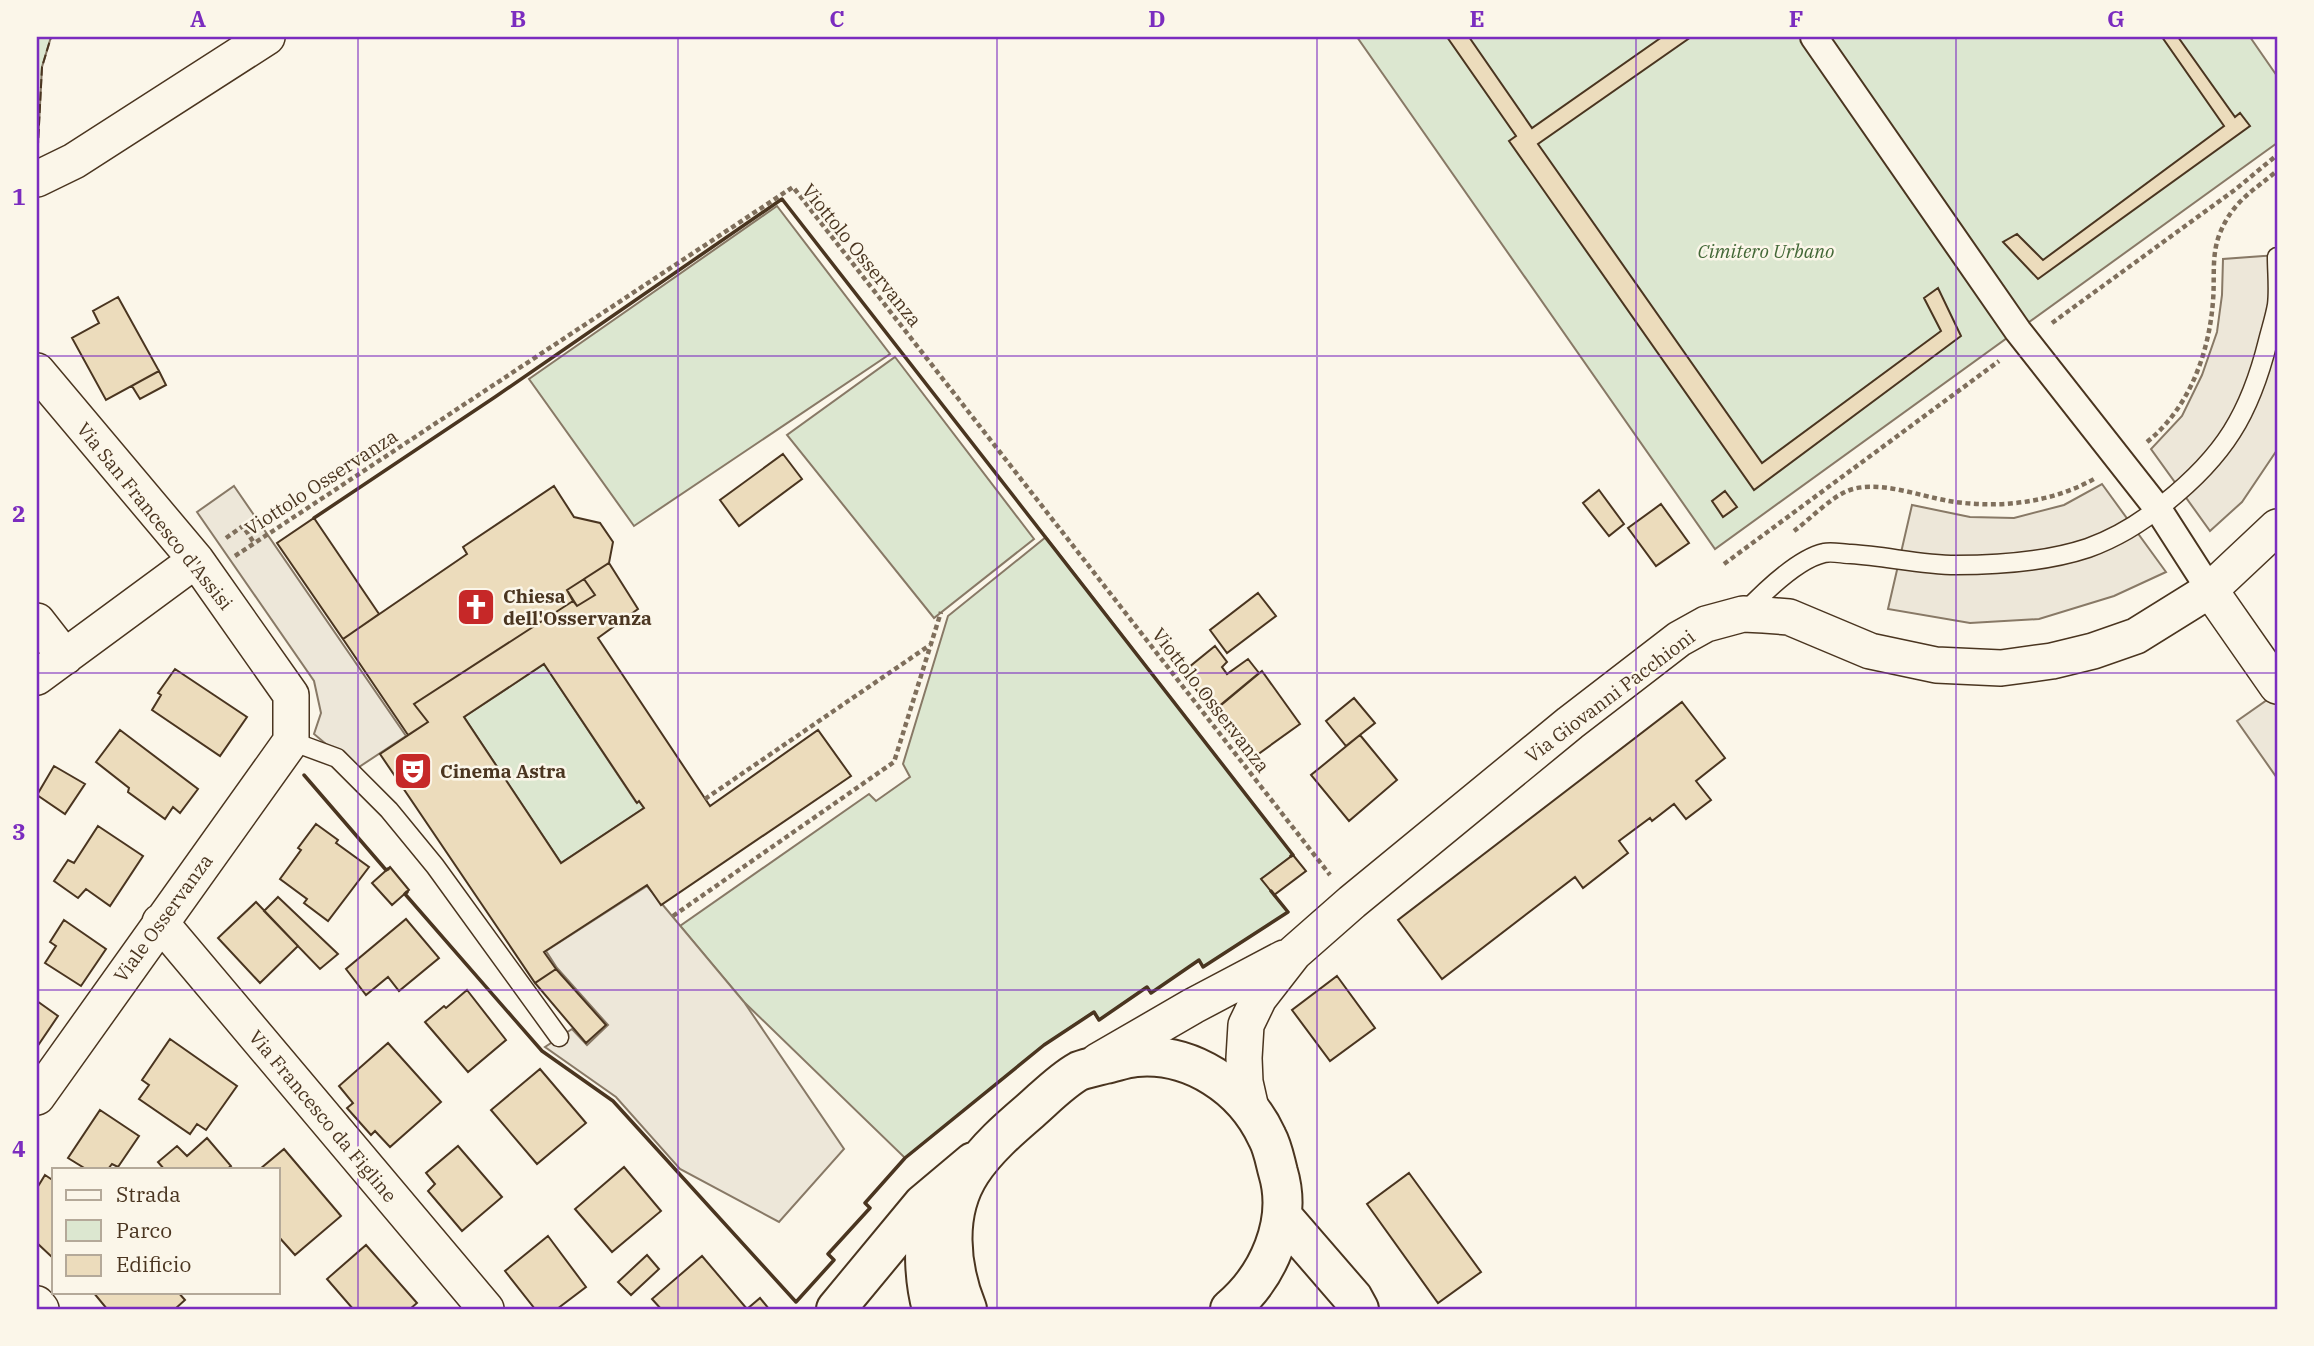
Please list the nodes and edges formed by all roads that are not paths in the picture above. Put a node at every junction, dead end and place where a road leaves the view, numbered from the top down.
1 (267, 37) edge
2 (1814, 37) edge
3 (37, 178) edge
4 (2277, 257) edge
5 (37, 371) edge
6 (2158, 509) junction
7 (2277, 527) edge
8 (202, 568) junction
9 (2210, 590) junction
10 (1743, 614) junction
11 (37, 621) edge
12 (65, 656) junction
13 (37, 677) edge
14 (2277, 686) edge
15 (291, 741) junction
16 (160, 922) junction
17 (1294, 953) junction
18 (559, 1037) dead end
19 (1080, 1071) junction
20 (37, 1097) edge
21 (1252, 1113) junction
22 (988, 1150) junction
23 (963, 1191) junction
24 (1282, 1216) junction
25 (37, 1304) edge
26 (41, 1309) edge
27 (486, 1309) edge
28 (836, 1309) edge
29 (932, 1309) edge
30 (967, 1309) edge
31 (1230, 1309) edge
32 (1359, 1309) edge

1 - 3 street
2 - 6 street
4 - 6 lane
5 - 8 street, Via San Francesco d'Assisi
6 - 9 street
6 - 10 lane
7 - 9 street, Via Giovanni Pacchioni
8 - 12 street
8 - 15 street, Via San Francesco d'Assisi
9 - 10 street, Via Giovanni Pacchioni
9 - 14 street
10 - 17 street, Via Giovanni Pacchioni
11 - 12 street
12 - 13 street
15 - 16 street, Viale Osservanza
15 - 18 lane
16 - 20 street, Viale Osservanza
16 - 27 street, Via Francesco da Figline
17 - 19 street, Via Giovanni Pacchioni
17 - 21 street, Via Giovanni Pacchioni
19 - 21 street
19 - 22 street
21 - 24 street
22 - 23 street
22 - 28 street
23 - 29 street
23 - 30 street
24 - 31 street
24 - 32 street
25 - 26 street

